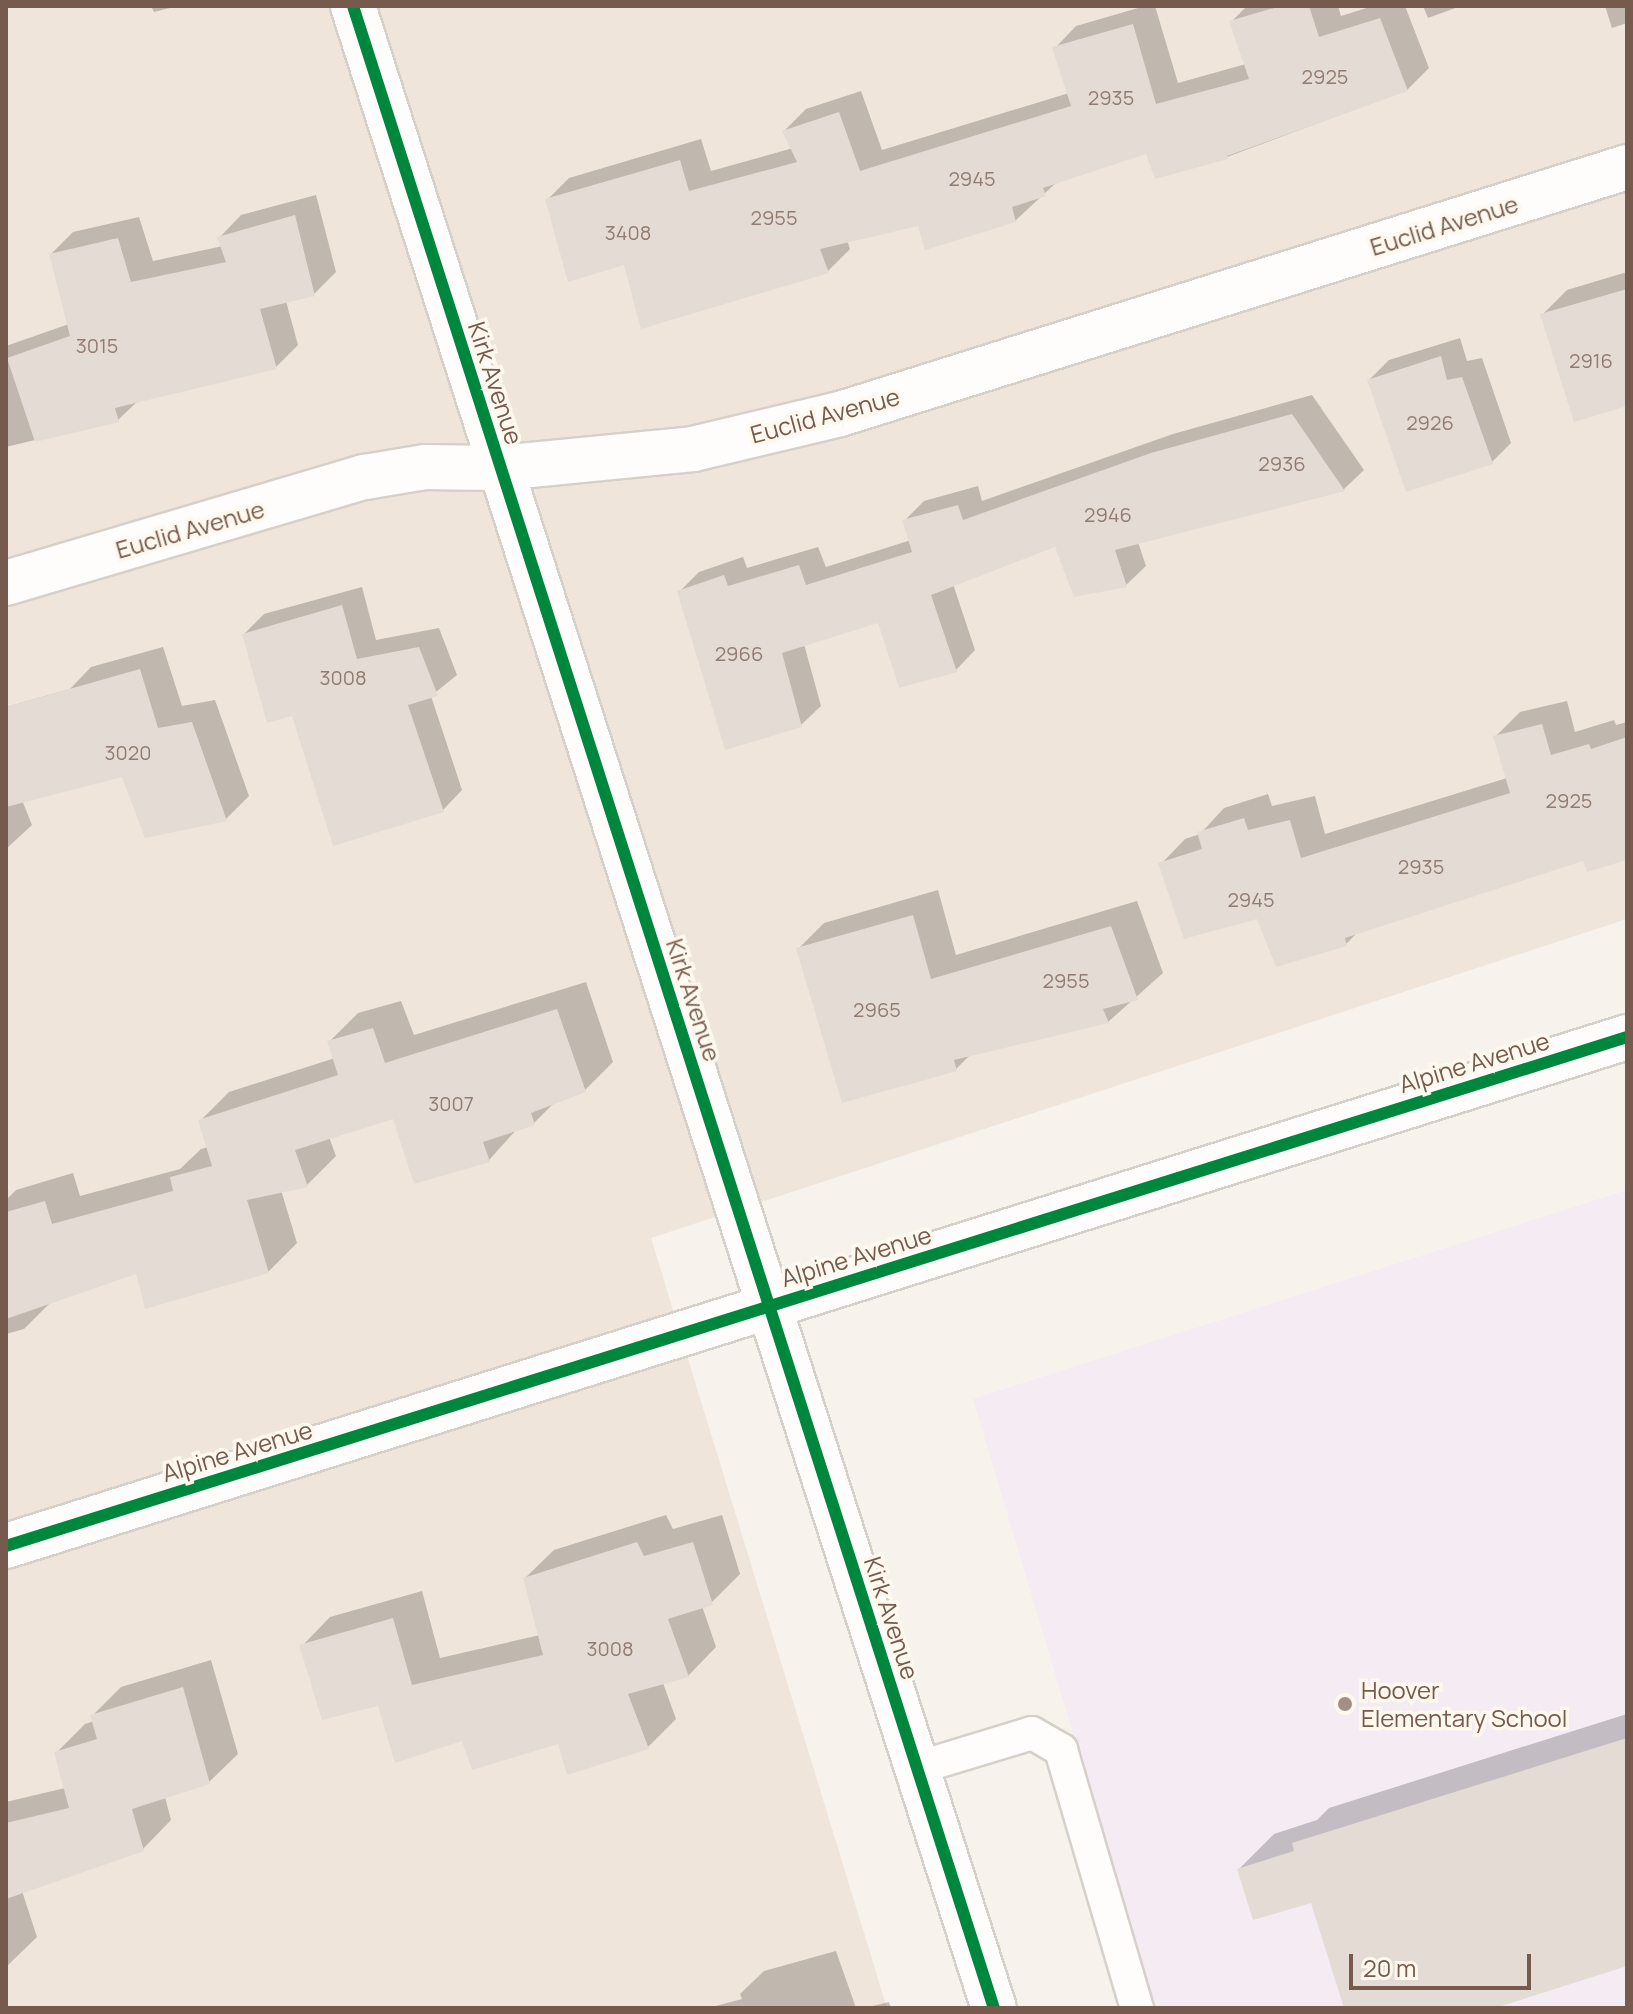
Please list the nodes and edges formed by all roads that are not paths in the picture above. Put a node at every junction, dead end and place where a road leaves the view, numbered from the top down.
1 (353, 6) edge
2 (1627, 167) edge
3 (500, 468) junction
4 (6, 583) edge
5 (1627, 1037) edge
6 (769, 1307) junction
7 (6, 1546) edge
8 (917, 1768) junction
9 (994, 2008) edge
10 (1137, 2008) edge

1 - 3 street, Kirk Avenue
2 - 3 street, Euclid Avenue
3 - 4 street, Euclid Avenue
3 - 6 street, Kirk Avenue
5 - 6 street, Alpine Avenue
6 - 7 street, Alpine Avenue
6 - 8 street, Kirk Avenue
8 - 9 street, Kirk Avenue
8 - 10 lane

